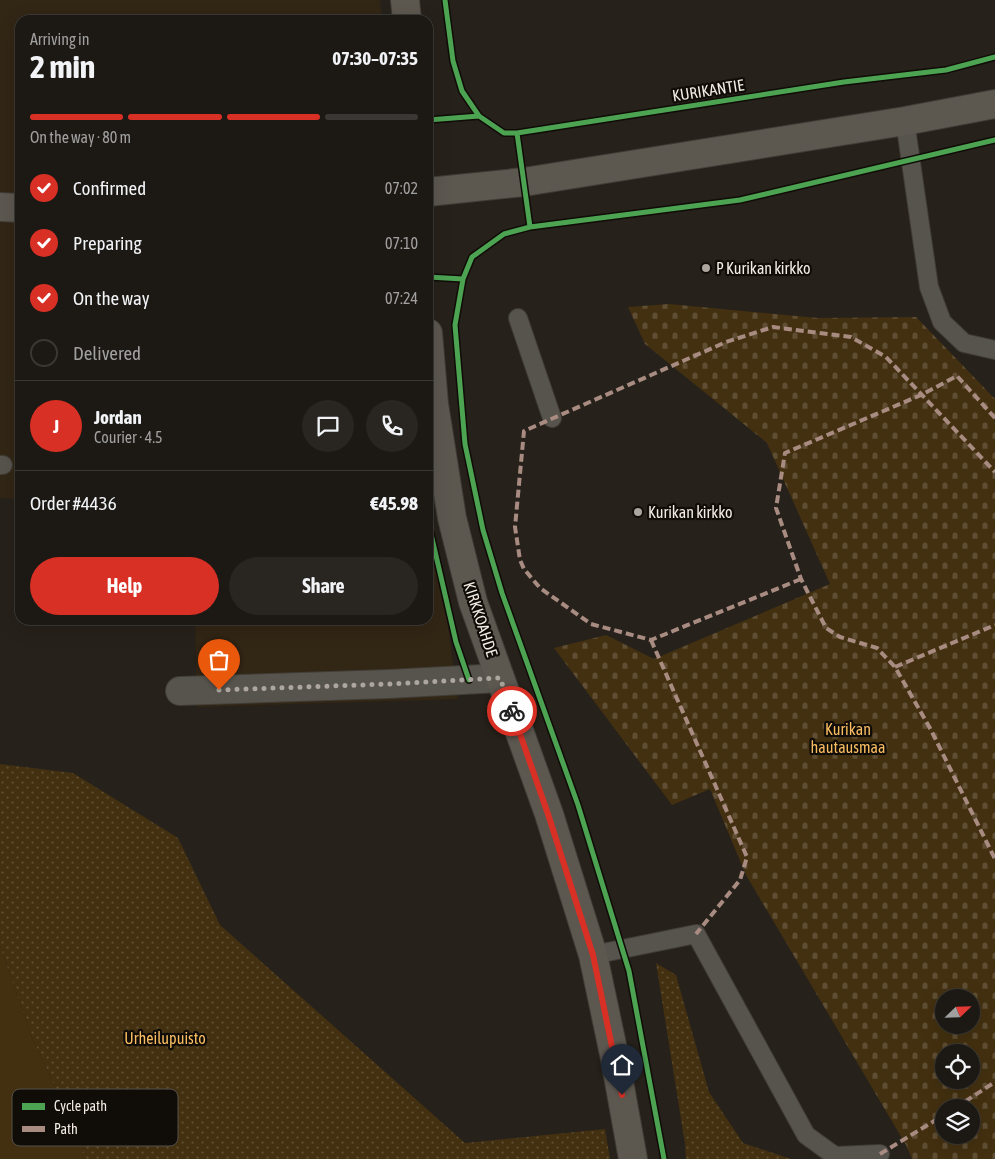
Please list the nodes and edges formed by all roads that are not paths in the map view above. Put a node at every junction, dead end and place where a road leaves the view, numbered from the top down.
1 (405, 0) edge
2 (406, 15) edge
3 (995, 104) edge
4 (905, 121) junction
5 (433, 191) edge
6 (0, 207) edge
7 (15, 208) edge
8 (518, 318) dead end
9 (995, 350) edge
10 (433, 392) edge
11 (552, 418) dead end
12 (500, 678) junction
13 (180, 691) dead end
14 (593, 955) junction
15 (880, 1154) dead end
16 (633, 1159) edge

1 - 2 main road
3 - 4 main road
4 - 5 main road
4 - 9 lane
6 - 7 main road
8 - 11 lane
10 - 12 main road, KIRKKOAHDE
12 - 13 street
12 - 14 main road, KIRKKOAHDE
14 - 15 lane
14 - 16 main road, KIRKKOAHDE

